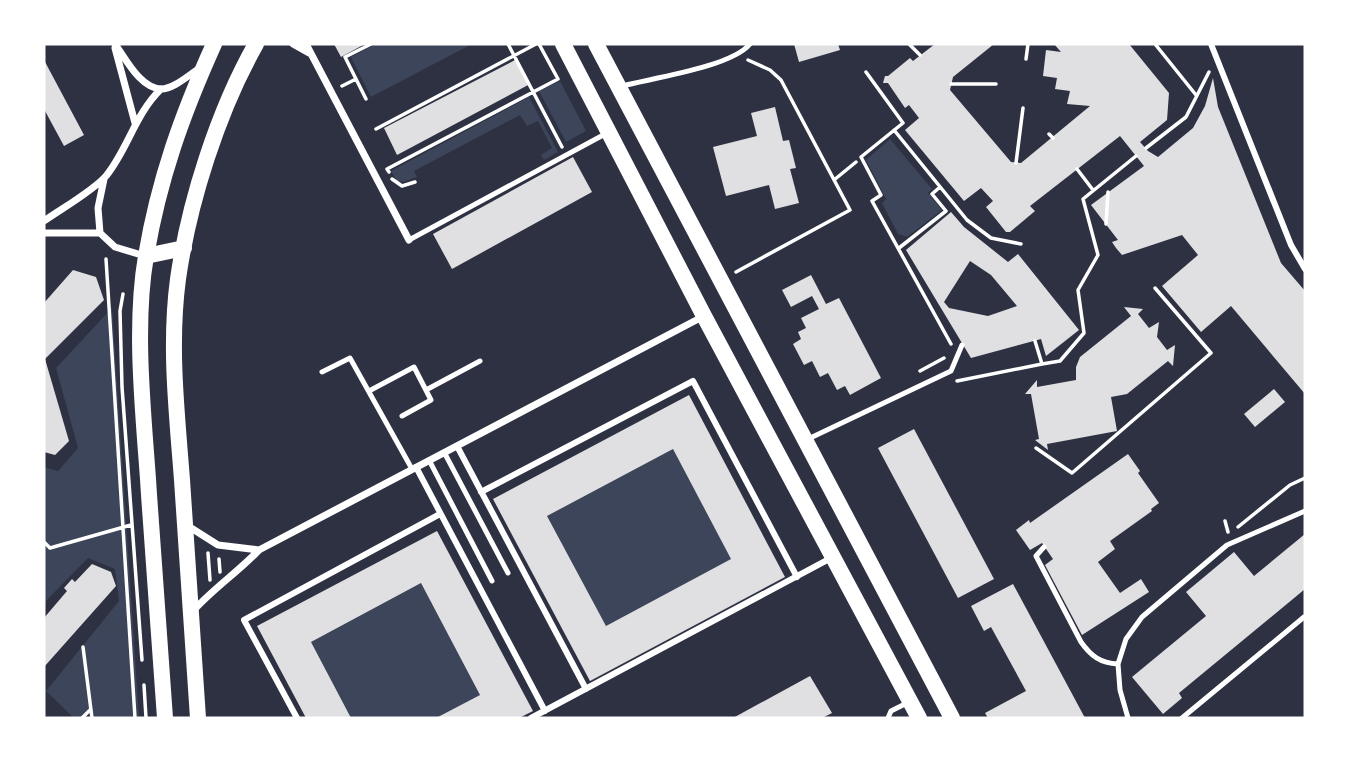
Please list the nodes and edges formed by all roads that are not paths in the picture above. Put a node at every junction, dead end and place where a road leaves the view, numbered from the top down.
1 (115, 44) edge
2 (214, 44) edge
3 (293, 44) edge
4 (306, 44) edge
5 (563, 44) edge
6 (596, 44) edge
7 (750, 44) edge
8 (1211, 44) edge
9 (258, 45) edge
10 (310, 53) junction
11 (204, 65) junction
12 (619, 87) junction
13 (161, 89) junction
14 (135, 123) junction
15 (610, 132) junction
16 (104, 178) junction
17 (44, 221) edge
18 (44, 233) edge
19 (100, 233) junction
20 (410, 240) joint
21 (184, 248) junction
22 (146, 256) junction
23 (1305, 269) edge
24 (704, 316) junction
25 (962, 345) dead end
26 (480, 361) dead end
27 (322, 372) dead end
28 (426, 390) junction
29 (369, 391) junction
30 (402, 415) dead end
31 (806, 440) junction
32 (457, 446) junction
33 (444, 452) junction
34 (429, 460) junction
35 (414, 468) junction
36 (481, 492) junction
37 (1305, 511) edge
38 (440, 514) junction
39 (185, 524) junction
40 (1044, 547) dead end
41 (259, 550) junction
42 (833, 557) junction
43 (508, 573) dead end
44 (797, 577) junction
45 (492, 581) dead end
46 (192, 614) junction
47 (1304, 617) edge
48 (1118, 664) junction
49 (586, 689) junction
50 (910, 701) junction
51 (545, 711) junction
52 (165, 718) edge
53 (198, 718) edge
54 (297, 718) edge
55 (531, 718) edge
56 (888, 718) edge
57 (919, 718) edge
58 (952, 718) edge
59 (1128, 718) edge
60 (1182, 718) edge

1 - 13 street
1 - 14 street
2 - 11 main road
3 - 10 street
4 - 10 street
5 - 15 main road
6 - 12 main road
7 - 12 lane
8 - 23 street
9 - 21 main road
10 - 20 street
11 - 13 street
11 - 22 main road
12 - 31 main road
13 - 14 street
14 - 16 street
15 - 20 lane
15 - 24 main road
16 - 17 street
16 - 19 street
18 - 19 street
19 - 22 street
21 - 22 main road
21 - 39 main road
22 - 52 main road
24 - 32 street
24 - 42 main road
25 - 31 lane
26 - 28 lane
27 - 29 lane
28 - 29 lane
28 - 30 lane
29 - 35 lane
31 - 58 main road
32 - 33 street
32 - 36 street
33 - 34 street
33 - 43 lane
34 - 35 street
34 - 45 lane
35 - 38 street
35 - 41 street
36 - 44 street
36 - 49 street
37 - 48 lane
38 - 51 street
38 - 54 street
39 - 41 street
39 - 46 main road
40 - 48 lane
41 - 46 street
42 - 44 street
42 - 50 main road
44 - 49 street
46 - 53 main road
47 - 60 lane
48 - 59 lane
49 - 51 street
50 - 56 lane
50 - 57 main road
51 - 55 street

